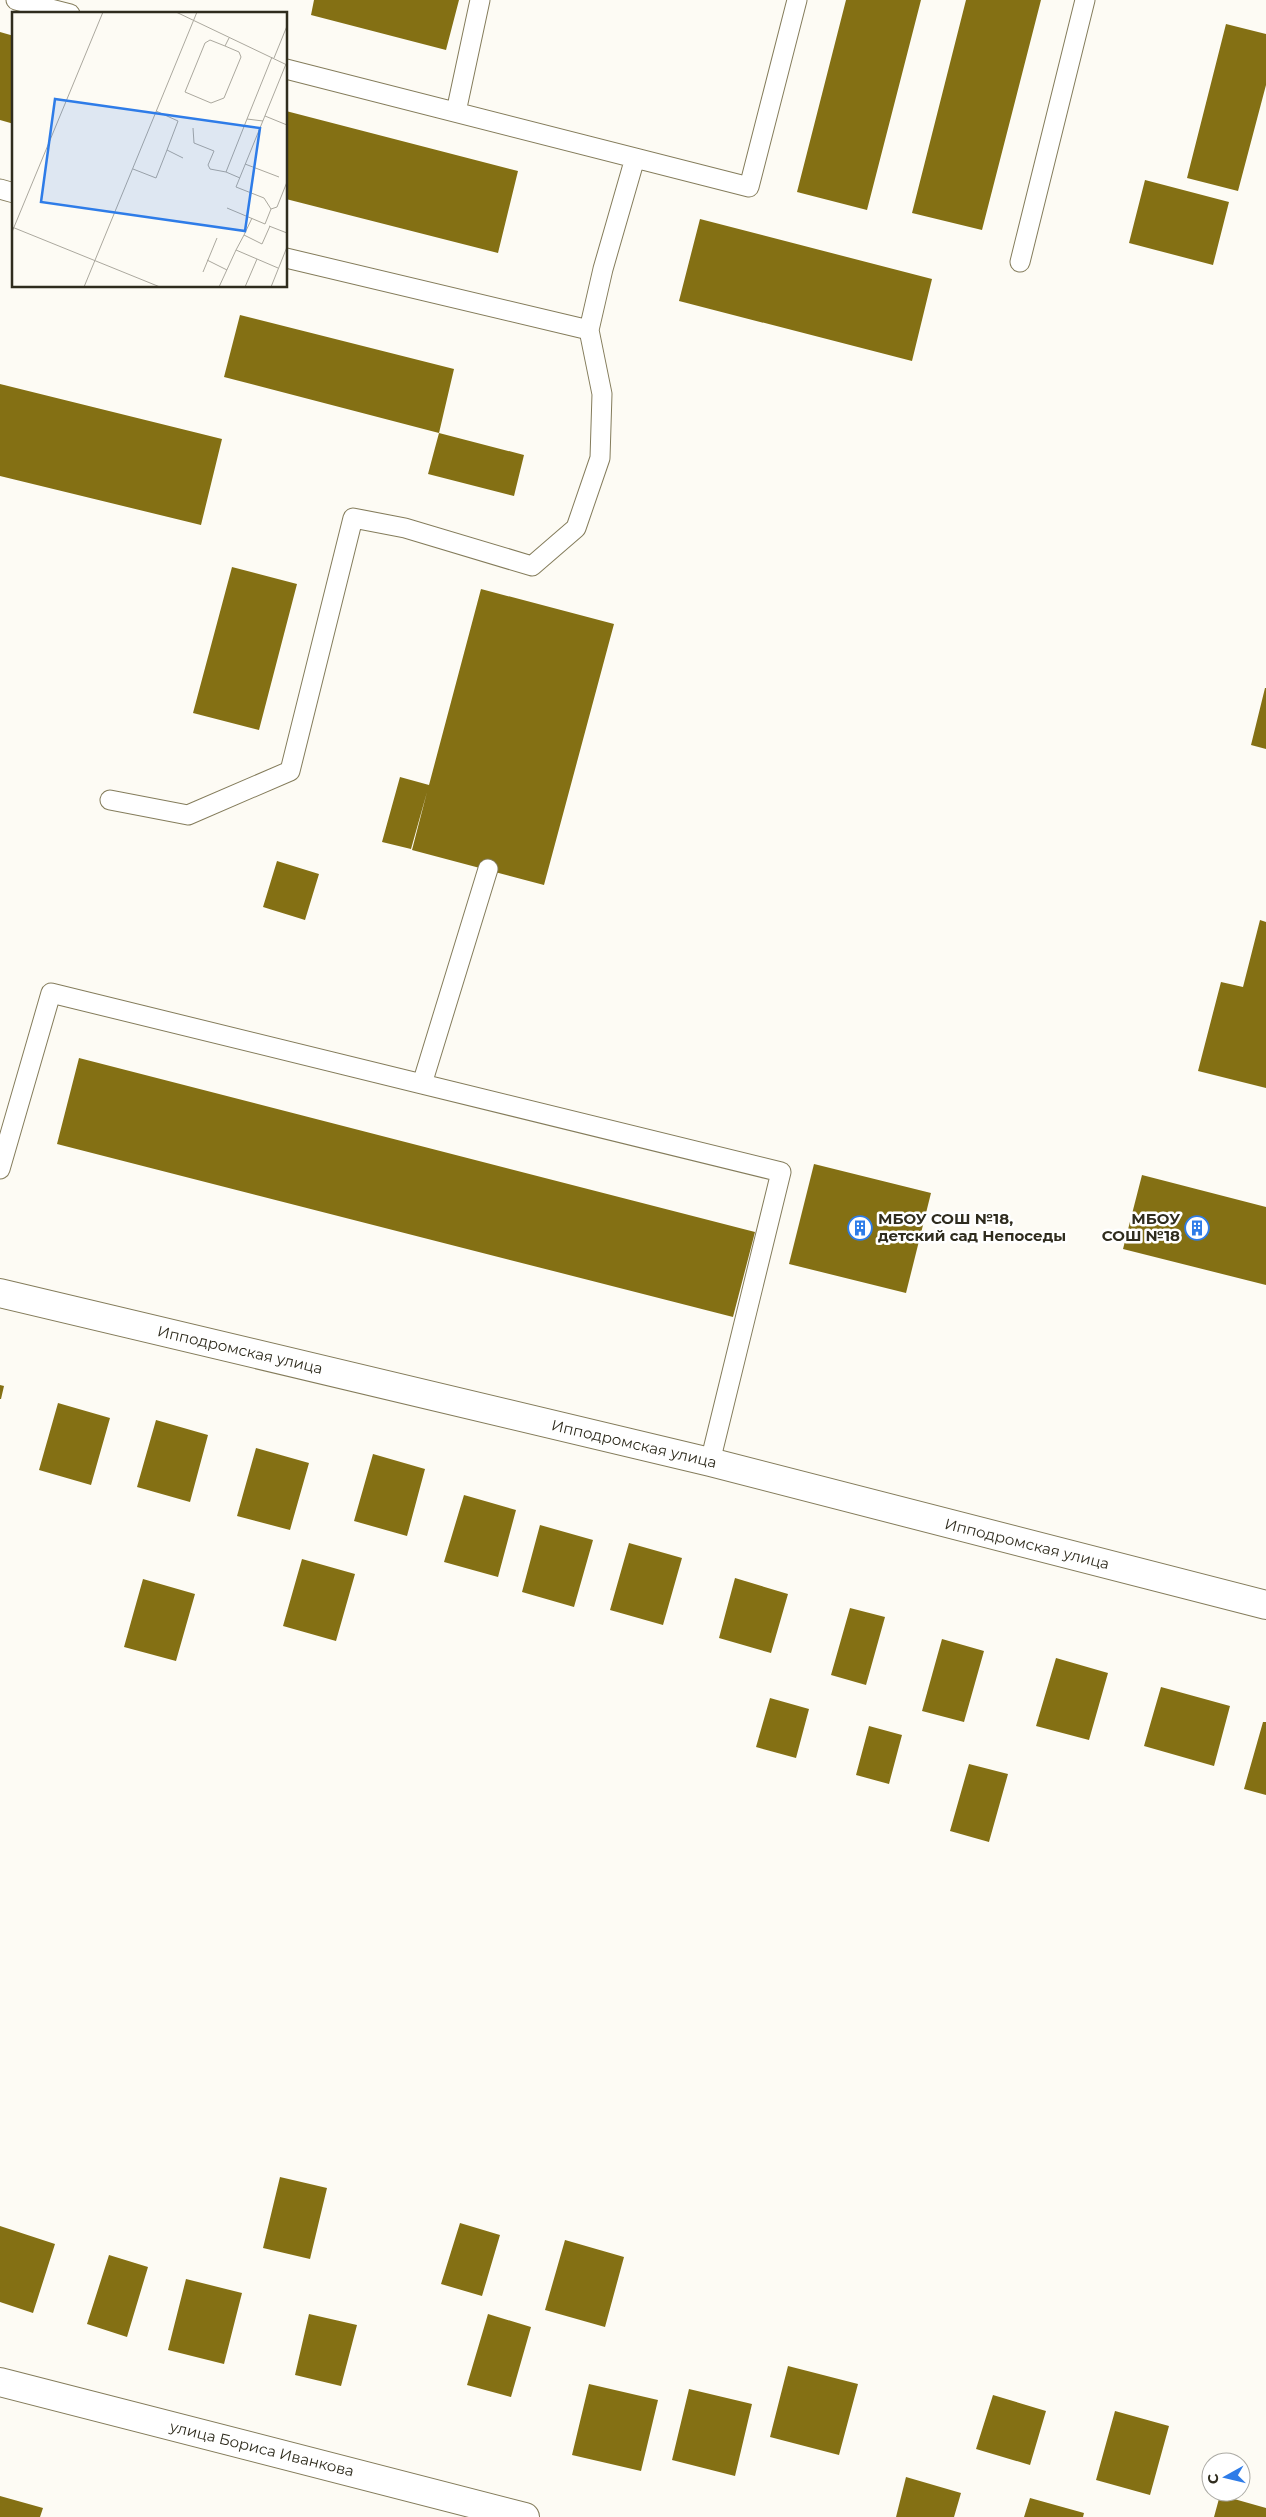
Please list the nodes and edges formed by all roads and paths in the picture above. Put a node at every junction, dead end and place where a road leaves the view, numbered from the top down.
1 (16, 0) edge
2 (480, 0) edge
3 (796, 0) edge
4 (1085, 0) edge
5 (62, 12) edge
6 (288, 70) edge
7 (456, 112) junction
8 (635, 158) junction
9 (288, 258) edge
10 (1020, 262) dead end
11 (589, 330) junction
12 (110, 800) dead end
13 (488, 870) dead end
14 (422, 1084) junction
15 (0, 1169) edge
16 (0, 1293) edge
17 (710, 1462) junction
18 (1266, 1605) edge
19 (0, 2382) edge
20 (525, 2517) edge

1 - 5 lane
2 - 7 lane
3 - 8 lane
4 - 10 lane
6 - 7 lane
7 - 8 lane
8 - 11 lane
9 - 11 lane
11 - 12 lane
13 - 14 lane
14 - 15 lane
14 - 17 lane
16 - 17 street, Ипподромская улица
17 - 18 street, Ипподромская улица
19 - 20 street, улица Бориса Иванкова

